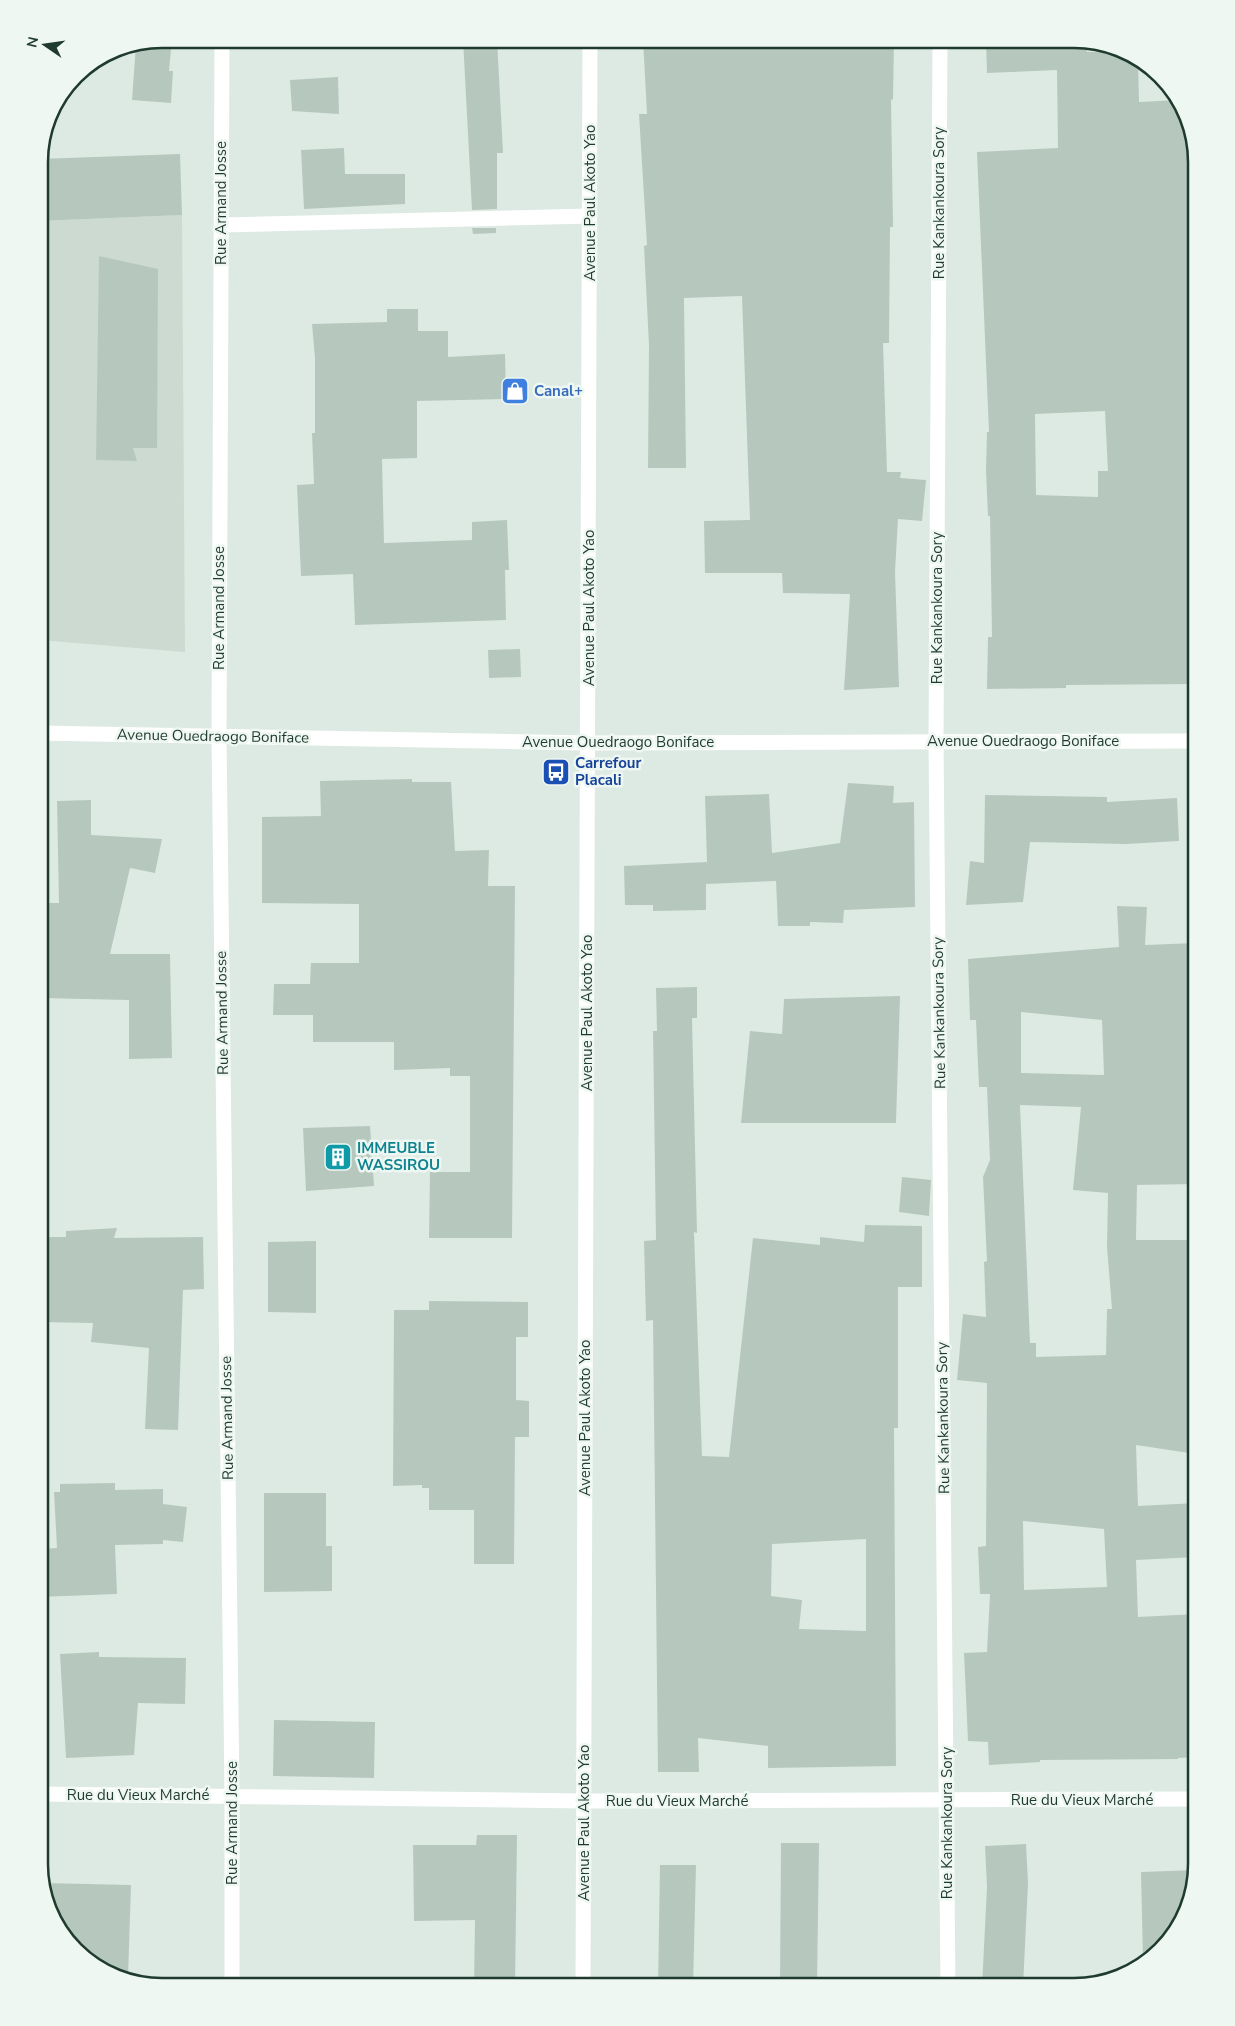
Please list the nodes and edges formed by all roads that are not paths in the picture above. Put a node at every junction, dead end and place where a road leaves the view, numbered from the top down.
1 (222, 47) edge
2 (590, 47) edge
3 (940, 48) edge
4 (590, 216) junction
5 (221, 225) junction
6 (48, 733) edge
7 (219, 736) junction
8 (1188, 741) edge
9 (936, 742) junction
10 (588, 743) junction
11 (47, 1794) edge
12 (232, 1795) junction
13 (1188, 1799) edge
14 (947, 1800) junction
15 (584, 1801) junction
16 (232, 1978) edge
17 (583, 1978) edge
18 (948, 1978) edge

1 - 5 street, Rue Armand Josse
2 - 4 street, Avenue Paul Akoto Yao
3 - 9 street, Rue Kankankoura Sory
4 - 5 street
4 - 10 street, Avenue Paul Akoto Yao
5 - 7 street, Rue Armand Josse
6 - 7 street, Avenue Ouedraogo Boniface
7 - 10 street, Avenue Ouedraogo Boniface
7 - 12 street, Rue Armand Josse
8 - 9 street, Avenue Ouedraogo Boniface
9 - 10 street, Avenue Ouedraogo Boniface
9 - 14 street, Rue Kankankoura Sory
10 - 15 street, Avenue Paul Akoto Yao
11 - 12 street, Rue du Vieux Marché
12 - 15 street, Rue du Vieux Marché
12 - 16 street, Rue Armand Josse
13 - 14 street, Rue du Vieux Marché
14 - 15 street, Rue du Vieux Marché
14 - 18 street, Rue Kankankoura Sory
15 - 17 street, Avenue Paul Akoto Yao

